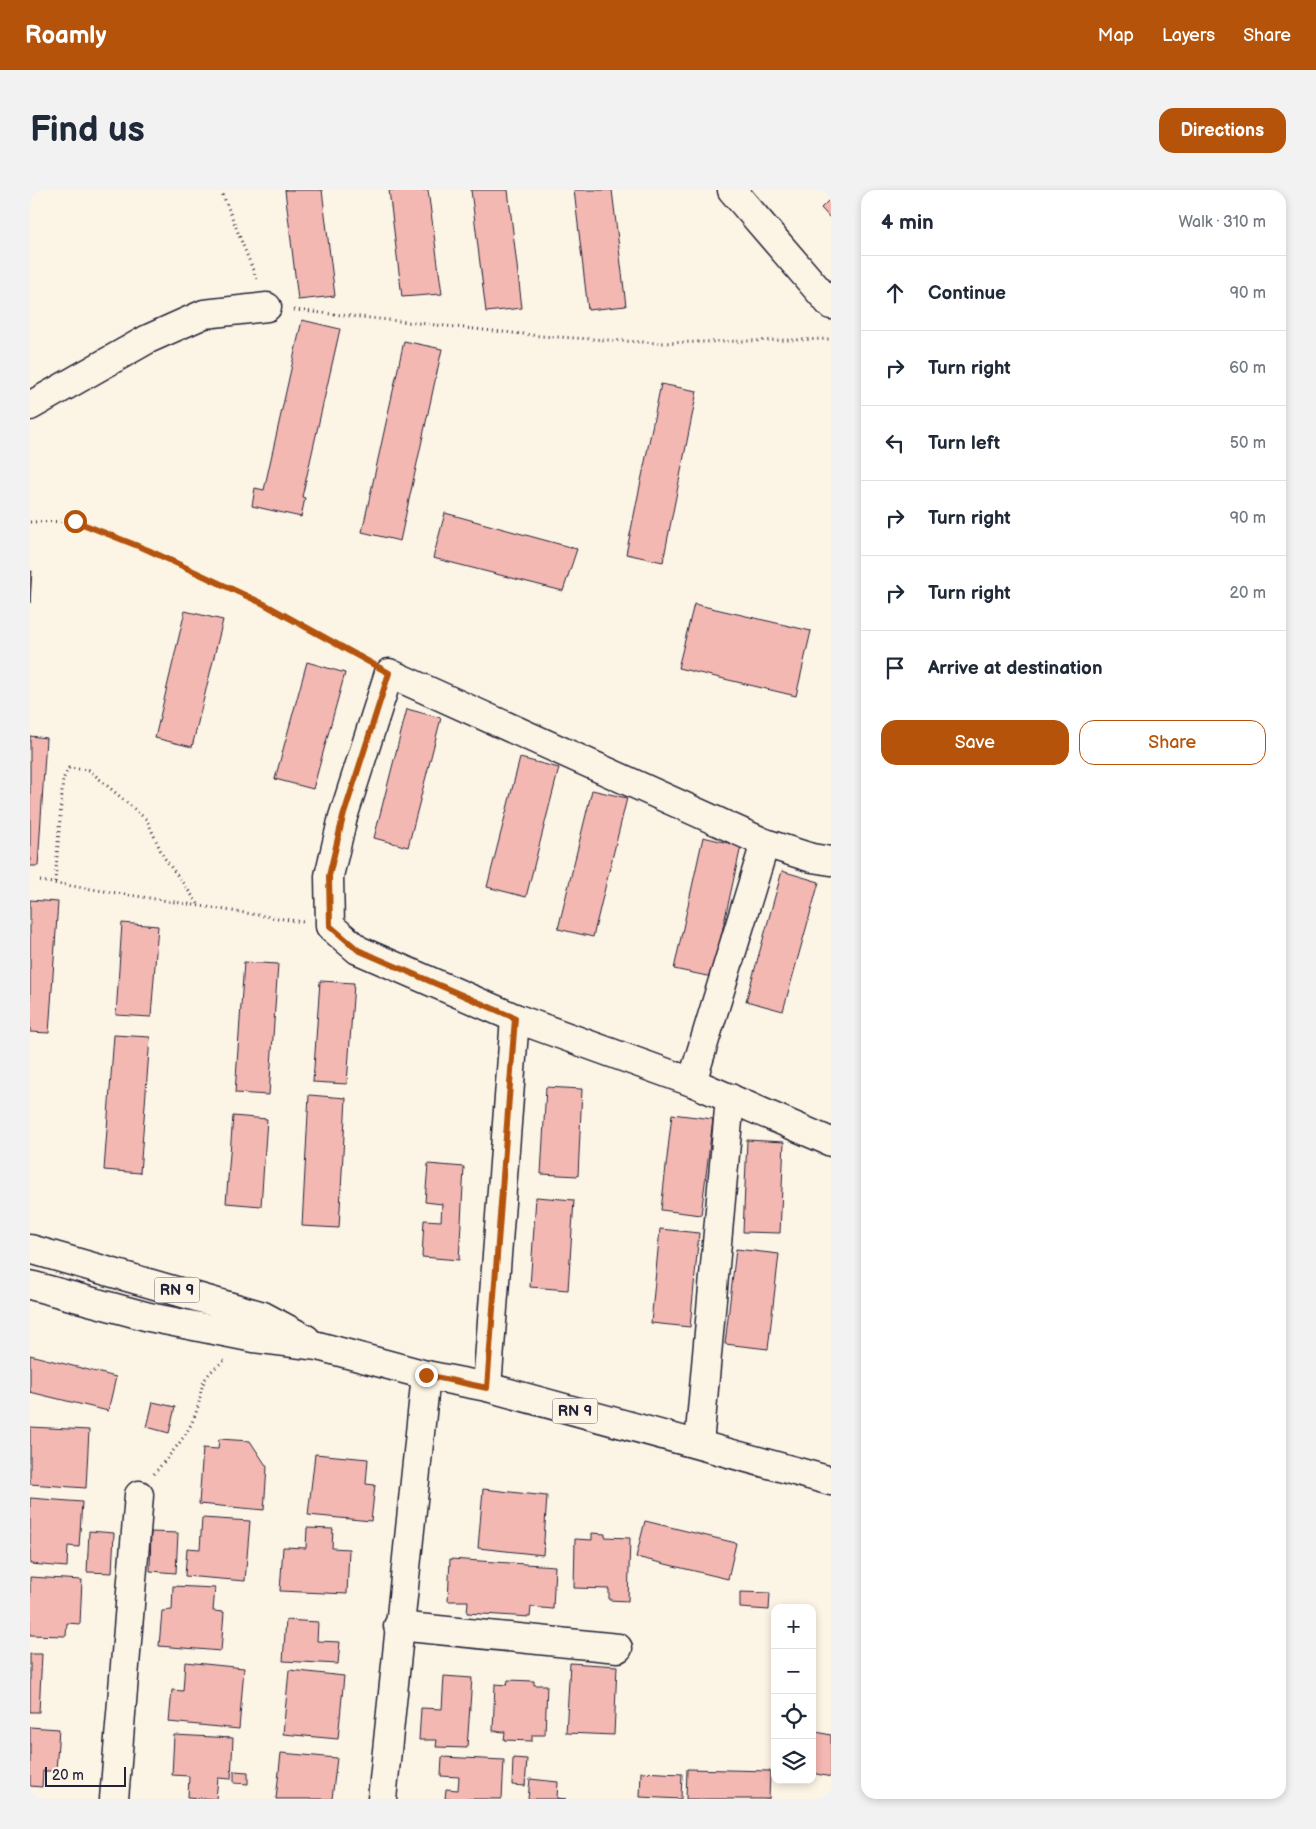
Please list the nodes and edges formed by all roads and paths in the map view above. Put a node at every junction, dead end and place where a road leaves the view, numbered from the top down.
1 (220, 190) edge
2 (732, 190) edge
3 (831, 305) edge
4 (266, 307) junction
5 (831, 339) edge
6 (30, 406) edge
7 (30, 522) edge
8 (389, 673) junction
9 (765, 843) junction
10 (831, 861) edge
11 (40, 881) dead end
12 (54, 882) junction
13 (200, 905) junction
14 (330, 926) junction
15 (515, 1018) junction
16 (692, 1082) junction
17 (730, 1098) junction
18 (831, 1142) edge
19 (30, 1248) edge
20 (30, 1285) edge
21 (254, 1338) junction
22 (318, 1346) junction
23 (426, 1375) junction
24 (487, 1388) junction
25 (699, 1444) junction
26 (831, 1481) edge
27 (139, 1495) joint
28 (398, 1626) junction
29 (618, 1648) dead end
30 (114, 1799) edge
31 (382, 1799) edge

1 - 4 path
2 - 3 main road
4 - 5 path
4 - 6 main road
7 - 8 path
8 - 9 main road
8 - 14 main road
9 - 10 main road
9 - 16 main road
11 - 12 path
12 - 13 path
12 - 13 path
13 - 14 path
14 - 15 main road
15 - 16 main road
15 - 24 main road
16 - 17 main road
17 - 18 main road
17 - 25 main road
19 - 22 main road, RN 9
20 - 21 main road, RN 9
21 - 22 main road, RN 9
21 - 27 path
22 - 23 main road, RN 9
23 - 24 main road, RN 9
23 - 28 main road
24 - 25 main road, RN 9
25 - 26 main road, RN 9
27 - 30 main road
28 - 29 main road
28 - 31 main road

